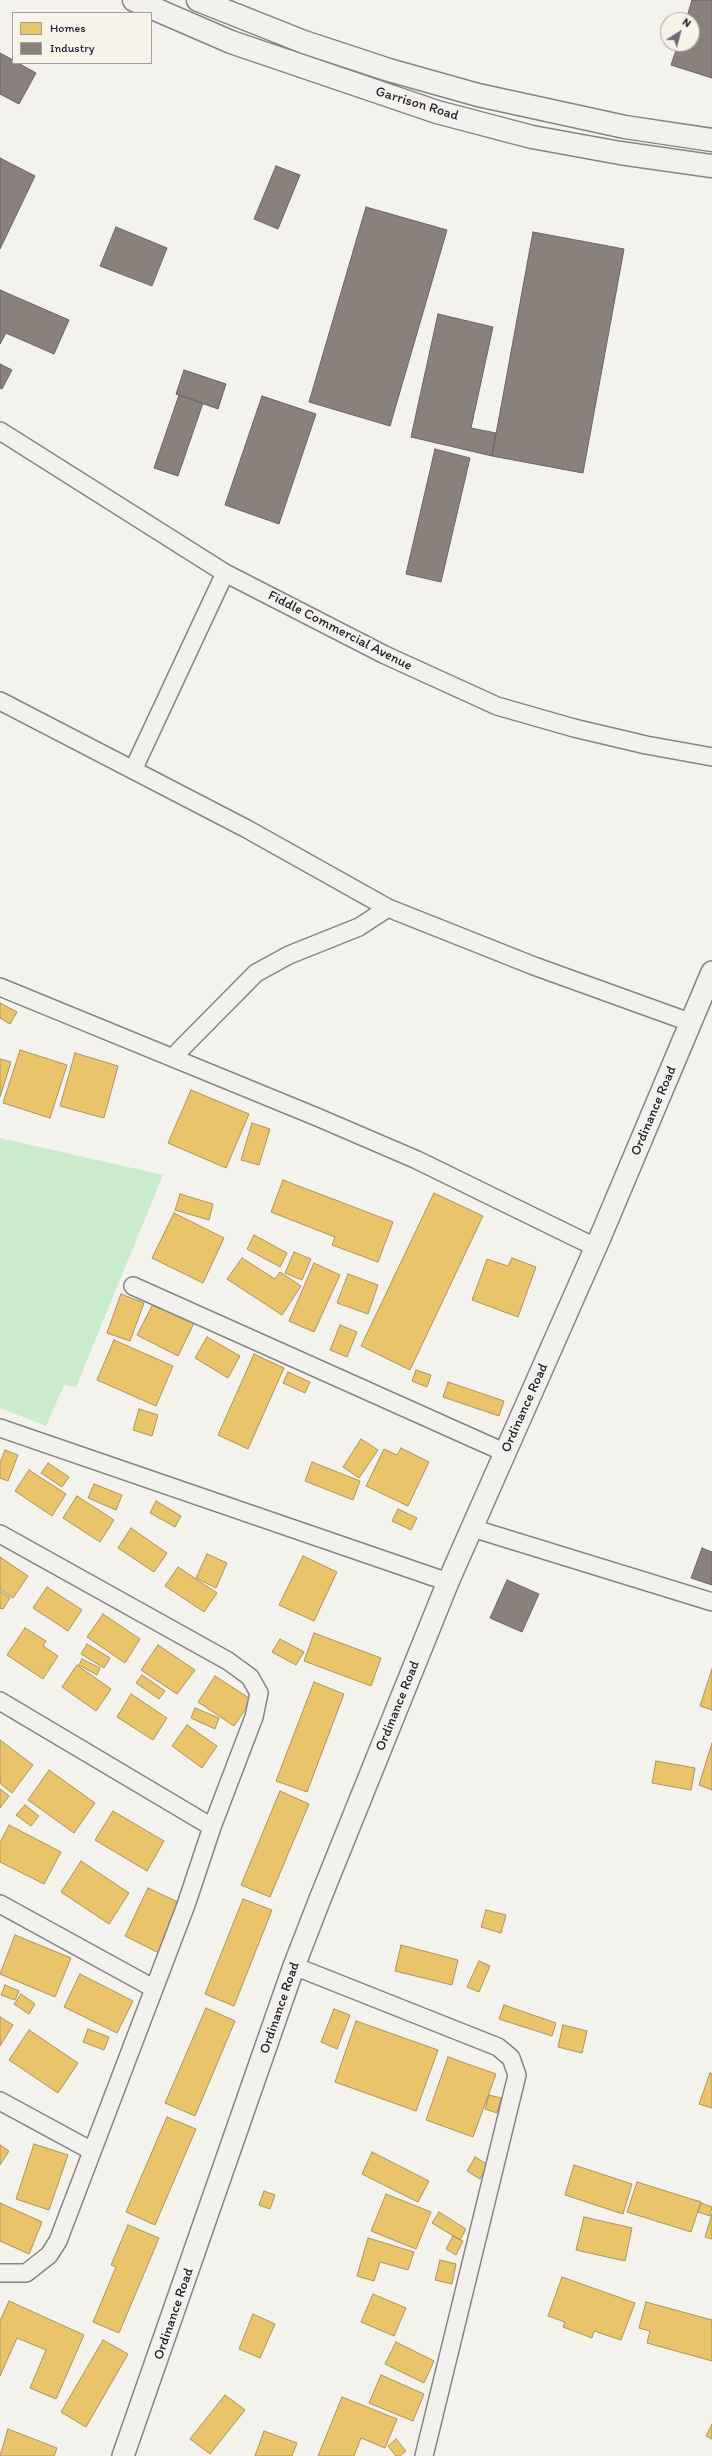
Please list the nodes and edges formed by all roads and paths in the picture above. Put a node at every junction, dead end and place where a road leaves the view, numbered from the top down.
1 (134, 0) edge
2 (198, 0) edge
3 (711, 139) edge
4 (711, 166) edge
5 (0, 431) edge
6 (225, 572) junction
7 (0, 702) edge
8 (712, 757) edge
9 (133, 770) junction
10 (388, 908) junction
11 (712, 972) edge
12 (0, 987) edge
13 (692, 1023) junction
14 (173, 1057) junction
15 (595, 1247) junction
16 (133, 1286) dead end
17 (0, 1428) edge
18 (506, 1452) junction
19 (472, 1528) junction
20 (0, 1534) edge
21 (448, 1582) junction
22 (712, 1602) edge
23 (0, 1701) edge
24 (212, 1827) junction
25 (0, 1904) edge
26 (294, 1966) junction
27 (153, 1988) junction
28 (0, 2102) edge
29 (92, 2151) junction
30 (0, 2273) edge
31 (123, 2456) edge
32 (424, 2456) edge

1 - 4 main road, Garrison Road
2 - 3 main road, Garrison Road
5 - 6 street, Fiddle Commercial Avenue
6 - 8 street, Fiddle Commercial Avenue
6 - 9 street
7 - 9 street
9 - 10 street
10 - 13 street
10 - 14 street
11 - 13 street, Ordinance Road
12 - 14 street
13 - 15 street, Ordinance Road
14 - 15 street
15 - 18 street, Ordinance Road
16 - 18 street
17 - 21 street
18 - 19 street, Ordinance Road
19 - 21 street, Ordinance Road
19 - 22 street
20 - 24 street
21 - 26 street, Ordinance Road
23 - 24 street
24 - 27 street
25 - 27 street
26 - 31 street, Ordinance Road
26 - 32 street
27 - 29 street
28 - 29 street
29 - 30 street

